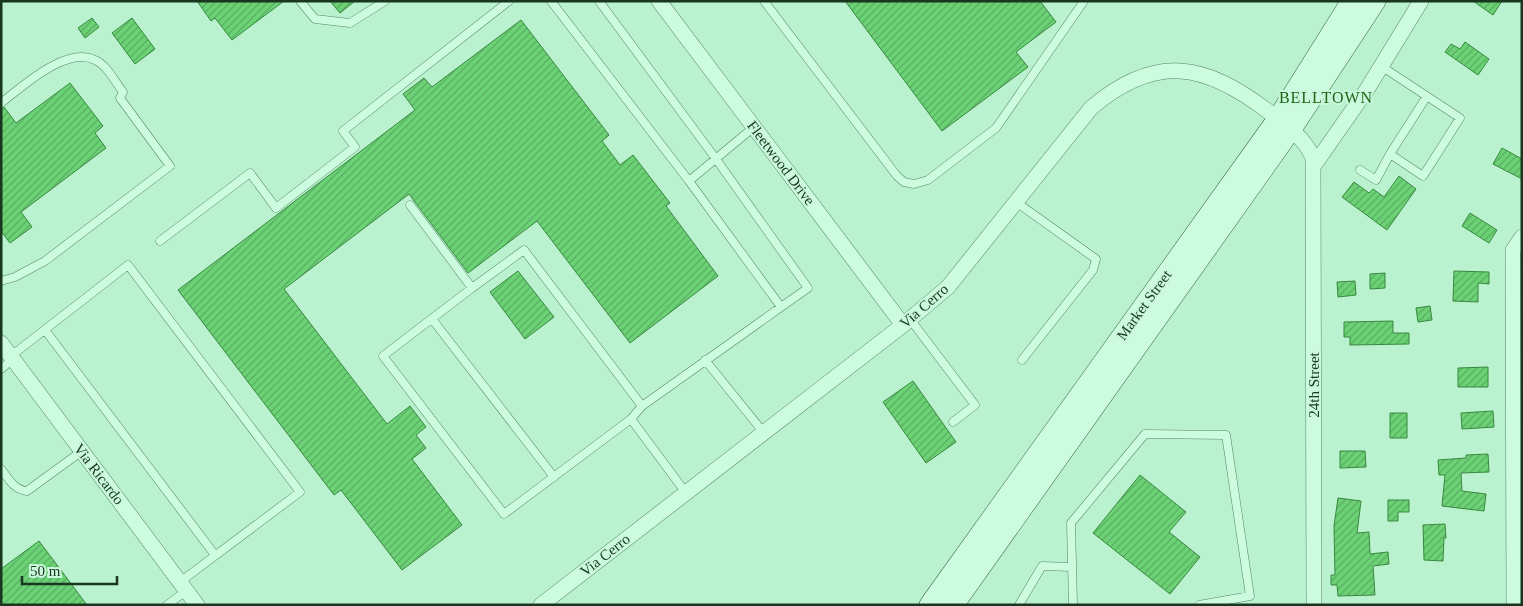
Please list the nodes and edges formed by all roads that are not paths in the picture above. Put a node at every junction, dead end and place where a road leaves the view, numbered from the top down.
1 (300, 1) edge
2 (385, 1) edge
3 (510, 1) edge
4 (551, 1) edge
5 (599, 1) edge
6 (659, 1) edge
7 (764, 1) edge
8 (1084, 1) edge
9 (1352, 1) edge
10 (1375, 1) edge
11 (1420, 1) edge
12 (1382, 66) junction
13 (1427, 96) junction
14 (1, 103) edge
15 (1284, 124) junction
16 (754, 127) junction
17 (1390, 154) junction
18 (716, 158) junction
19 (1314, 164) junction
20 (1360, 170) dead end
21 (689, 181) junction
22 (1016, 202) junction
23 (410, 205) dead end
24 (1522, 236) edge
25 (160, 242) dead end
26 (1, 281) edge
27 (472, 288) junction
28 (781, 306) junction
29 (432, 318) junction
30 (907, 322) junction
31 (45, 330) junction
32 (1, 343) edge
33 (706, 360) junction
34 (1022, 360) dead end
35 (9, 362) edge
36 (642, 406) junction
37 (631, 419) junction
38 (953, 422) dead end
39 (764, 433) junction
40 (82, 451) junction
41 (1, 469) edge
42 (554, 477) junction
43 (686, 493) junction
44 (215, 555) junction
45 (1072, 567) junction
46 (183, 586) junction
47 (167, 605) edge
48 (197, 605) edge
49 (541, 605) edge
50 (930, 605) edge
51 (953, 605) edge
52 (1019, 605) edge
53 (1073, 605) edge
54 (1199, 605) edge
55 (1314, 605) edge
56 (1514, 605) edge

1 - 2 lane
3 - 25 lane
4 - 21 lane
5 - 18 lane
6 - 16 street, Fleetwood Drive
7 - 8 lane
9 - 15 main road, Market Street
10 - 15 main road, Market Street
11 - 12 street
12 - 13 lane
12 - 19 street
13 - 17 lane
13 - 17 lane
14 - 26 lane
15 - 19 street, 24th Street
15 - 22 street, Via Cerro
15 - 50 main road, Market Street
15 - 51 main road, Market Street
16 - 18 lane
16 - 30 street, Fleetwood Drive
17 - 20 lane
18 - 21 lane
18 - 28 lane
19 - 55 street, 24th Street
21 - 28 lane
22 - 30 street, Via Cerro
22 - 34 lane
23 - 27 lane
24 - 56 street
27 - 29 lane
27 - 36 lane
28 - 33 lane
29 - 42 lane
29 - 42 lane
30 - 38 lane
30 - 39 street, Via Cerro
31 - 35 lane
31 - 44 lane
31 - 44 lane
32 - 35 street, Via Ricardo
33 - 36 lane
33 - 39 lane
35 - 40 street, Via Ricardo
36 - 37 lane
37 - 42 lane
37 - 43 lane
39 - 43 street, Via Cerro
40 - 41 lane
40 - 46 street, Via Ricardo
43 - 49 street, Via Cerro
44 - 46 lane
45 - 52 lane
45 - 53 lane
45 - 54 lane
46 - 47 lane
46 - 48 street, Via Ricardo

